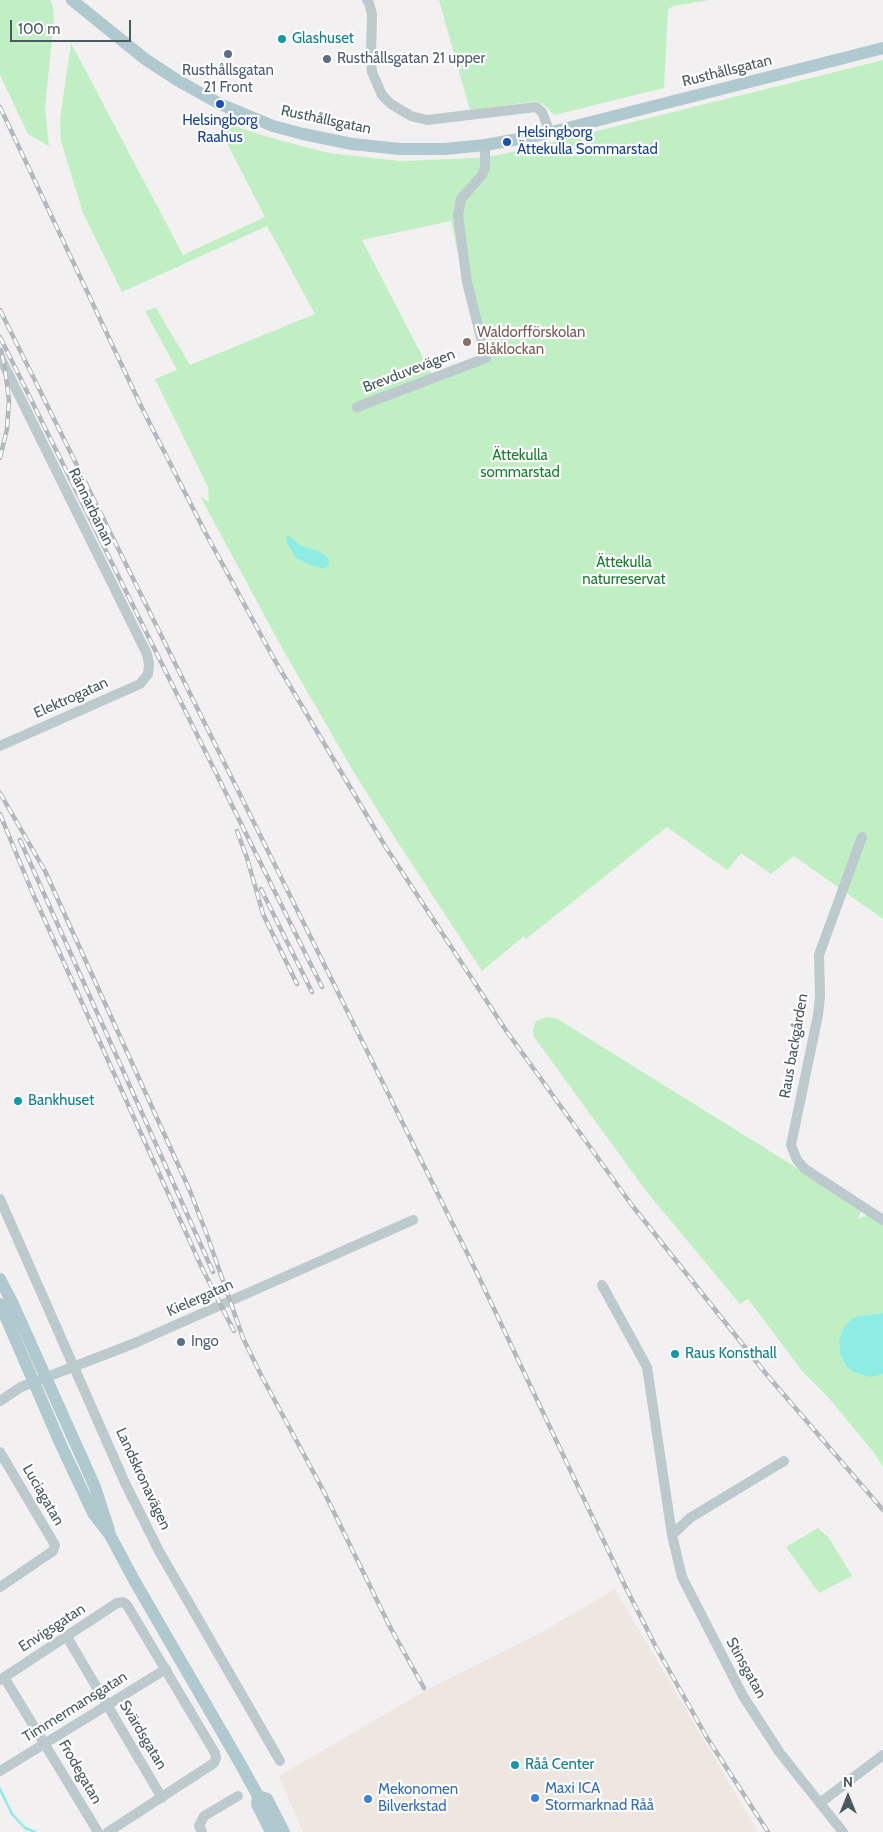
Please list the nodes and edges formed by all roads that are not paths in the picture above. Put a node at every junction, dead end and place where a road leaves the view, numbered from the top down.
1 (72, 0) edge
2 (367, 0) edge
3 (883, 48) edge
4 (550, 133) junction
5 (485, 145) junction
6 (0, 357) edge
7 (357, 407) dead end
8 (149, 671) joint
9 (0, 746) edge
10 (862, 837) dead end
11 (0, 1199) edge
12 (413, 1220) dead end
13 (883, 1220) edge
14 (0, 1279) edge
15 (602, 1285) dead end
16 (0, 1304) edge
17 (75, 1366) junction
18 (40, 1380) junction
19 (0, 1401) edge
20 (0, 1452) edge
21 (784, 1461) dead end
22 (672, 1535) junction
23 (0, 1587) edge
24 (67, 1637) junction
25 (166, 1669) junction
26 (2, 1678) edge
27 (108, 1706) junction
28 (46, 1744) junction
29 (883, 1755) edge
30 (280, 1761) dead end
31 (0, 1771) edge
32 (238, 1796) dead end
33 (258, 1796) junction
34 (162, 1798) junction
35 (820, 1803) junction
36 (98, 1832) edge
37 (108, 1832) edge
38 (202, 1832) edge
39 (271, 1832) edge
40 (284, 1832) edge
41 (842, 1832) edge

1 - 5 main road, Rusthållsgatan
2 - 4 street
3 - 4 main road, Rusthållsgatan
4 - 5 main road, Rusthållsgatan
5 - 7 street, Brevduvevägen
6 - 8 street, Rännarbanan
8 - 9 street, Elektrogatan
10 - 13 street, Raus backgården
11 - 17 street, Landskronavägen
12 - 17 street, Kielergatan
14 - 18 main road
15 - 22 street, Stinsgatan
16 - 18 main road
17 - 18 street, Kielergatan
17 - 30 street, Landskronavägen
18 - 19 street, Kielergatan
18 - 33 main road
20 - 23 street, Luciagatan
21 - 22 street
22 - 35 street, Stinsgatan
24 - 25 street, Envigsgatan
24 - 26 street, Envigsgatan
24 - 27 street, Svärdsgatan
25 - 27 street, Timmermansgatan
25 - 34 street
26 - 28 street, Frodegatan
27 - 28 street, Timmermansgatan
27 - 34 street, Svärdsgatan
28 - 31 street, Timmermansgatan
28 - 36 street, Frodegatan
29 - 35 street
32 - 38 street
33 - 39 main road
33 - 40 main road
34 - 37 street
35 - 41 street, Stinsgatan

